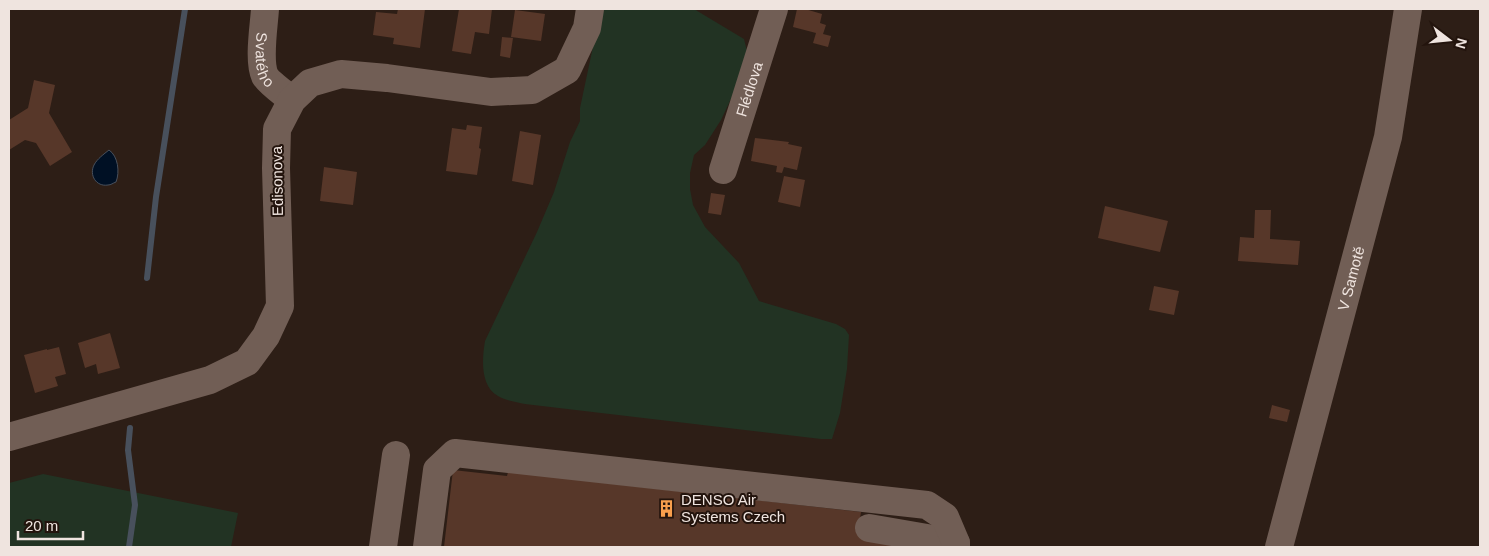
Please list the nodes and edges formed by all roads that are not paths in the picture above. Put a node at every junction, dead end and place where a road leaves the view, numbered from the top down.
1 (265, 9) edge
2 (590, 9) edge
3 (774, 9) edge
4 (1408, 9) edge
5 (292, 100) junction
6 (723, 170) dead end
7 (9, 437) edge
8 (396, 455) dead end
9 (869, 528) dead end
10 (956, 545) edge
11 (383, 547) edge
12 (427, 547) edge
13 (1279, 547) edge

1 - 5 street, Svatého
2 - 5 street, Edisonova
3 - 6 street, Flédlova
4 - 13 street, V Samotě
5 - 7 street, Edisonova
8 - 11 street
9 - 10 street
10 - 12 street

